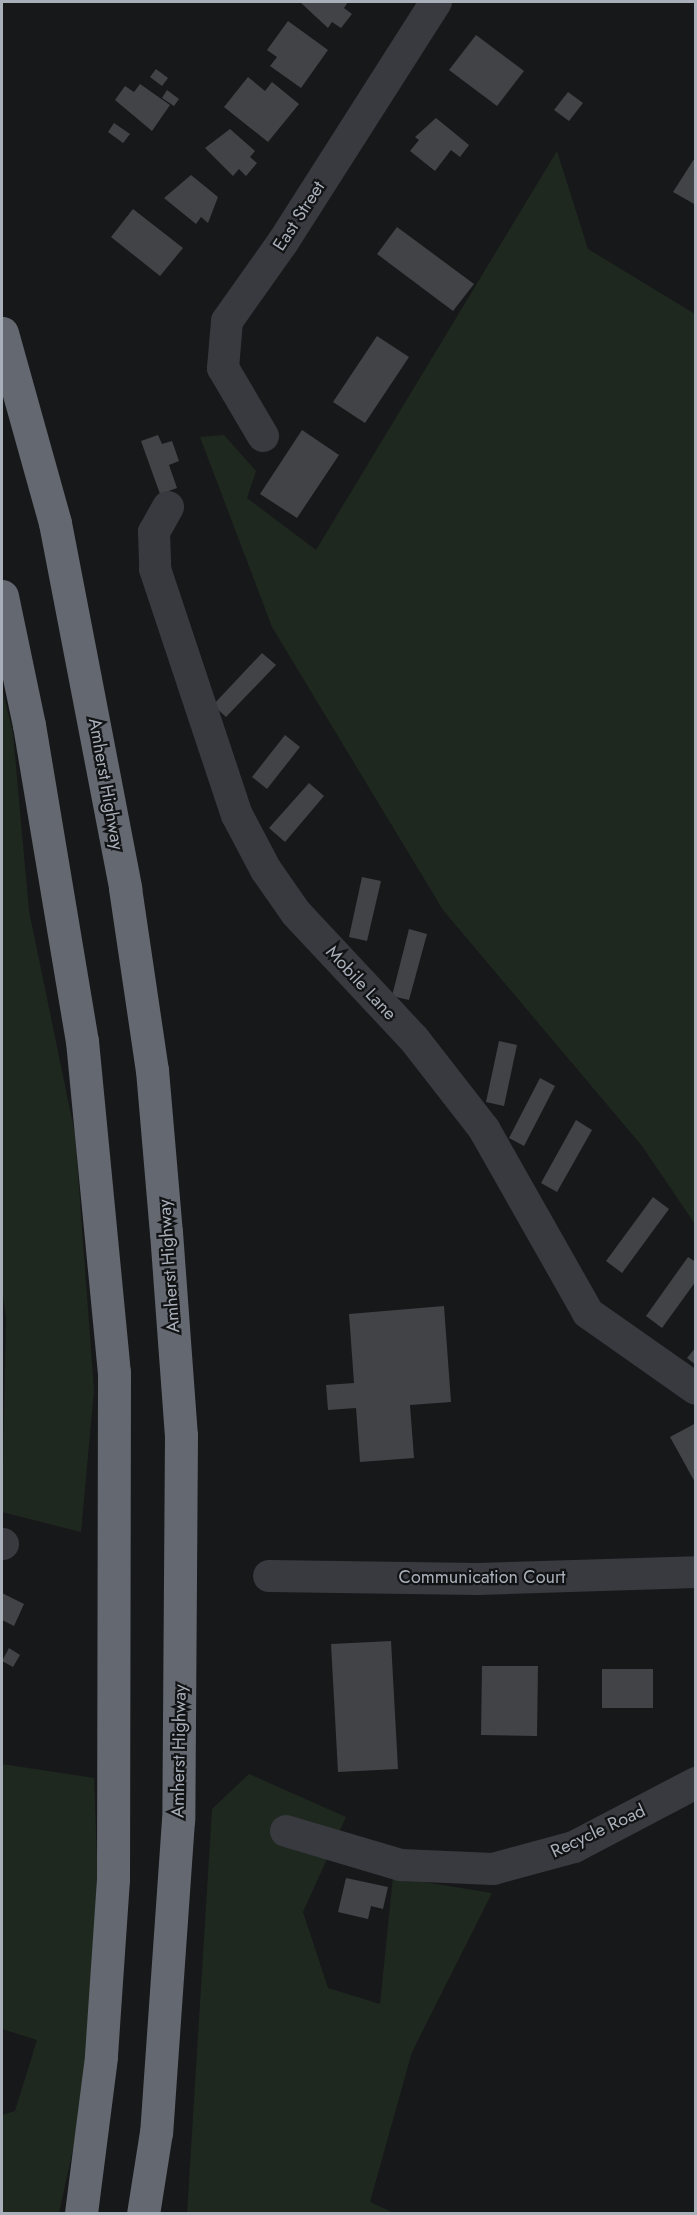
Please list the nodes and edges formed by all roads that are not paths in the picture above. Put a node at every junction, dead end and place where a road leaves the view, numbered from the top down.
1 (436, 2) edge
2 (2, 318) edge
3 (2, 333) edge
4 (14, 367) junction
5 (263, 436) dead end
6 (168, 507) dead end
7 (2, 596) edge
8 (696, 1389) edge
9 (696, 1572) edge
10 (269, 1576) dead end
11 (696, 1783) edge
12 (178, 1820) junction
13 (286, 1831) dead end
14 (81, 2213) edge
15 (143, 2214) edge
16 (165, 2214) edge

1 - 5 street, East Street
2 - 4 highway
3 - 4 highway, Amherst Highway
4 - 12 highway, Amherst Highway
6 - 8 street, Mobile Lane
7 - 14 highway
9 - 10 street, Communication Court
11 - 13 street, Recycle Road
12 - 15 highway, Amherst Highway
12 - 16 highway

